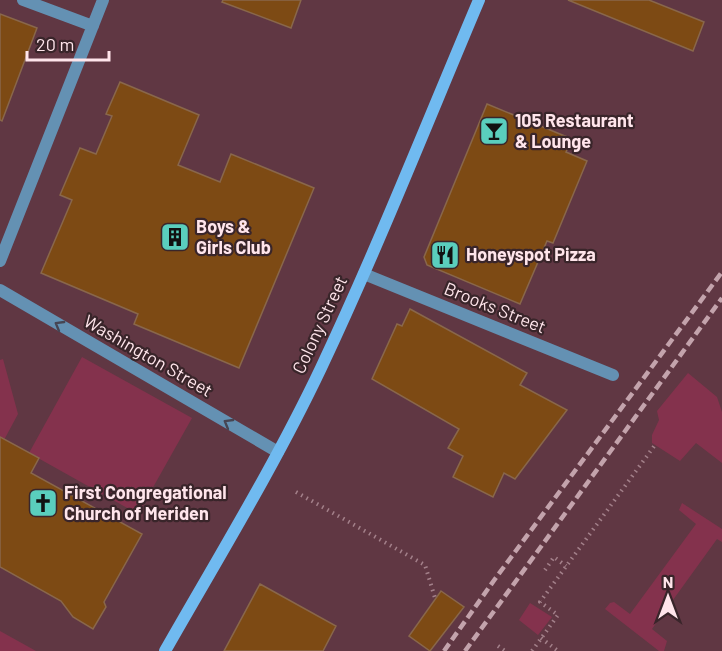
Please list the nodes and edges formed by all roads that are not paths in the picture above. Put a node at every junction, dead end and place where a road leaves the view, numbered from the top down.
1 (22, 0) edge
2 (103, 0) edge
3 (479, 0) edge
4 (93, 26) junction
5 (0, 261) edge
6 (364, 274) junction
7 (0, 290) edge
8 (613, 375) dead end
9 (278, 452) junction
10 (165, 651) edge

1 - 4 street
2 - 4 street
3 - 6 main road, Colony Street
4 - 5 street
6 - 8 street, Brooks Street
6 - 9 main road, Colony Street
9 -> 7 street, Washington Street
9 - 10 main road, Colony Street

